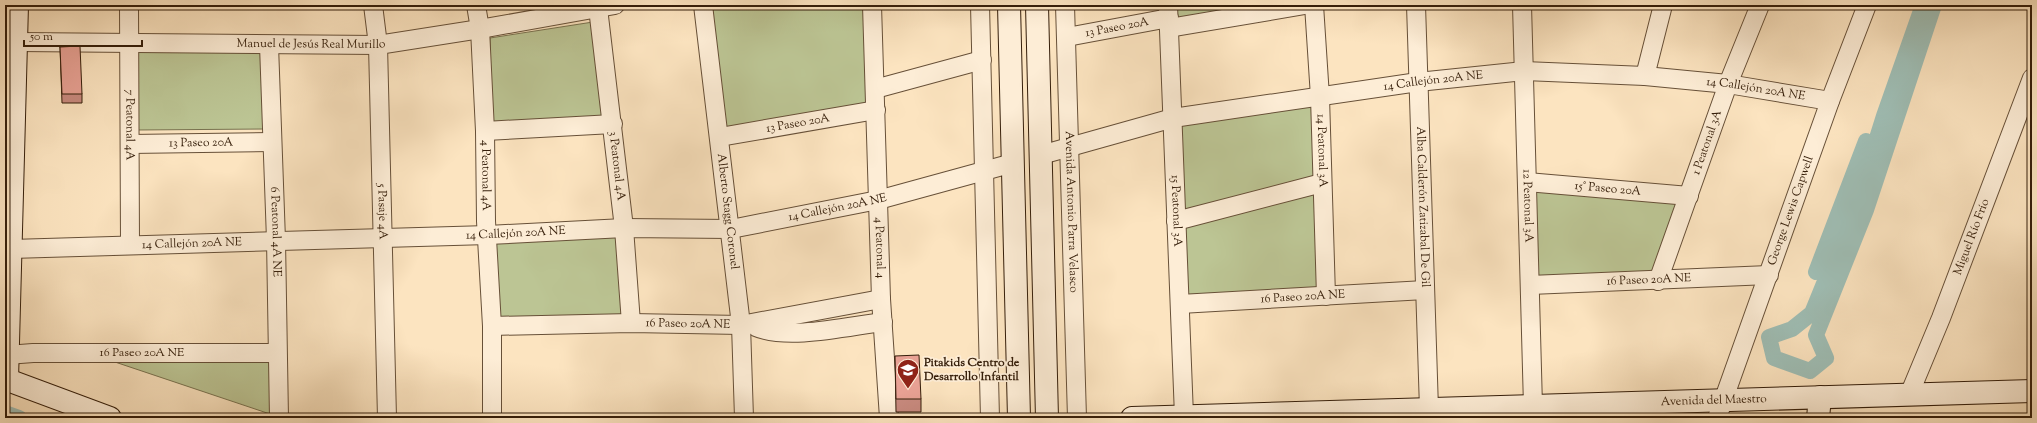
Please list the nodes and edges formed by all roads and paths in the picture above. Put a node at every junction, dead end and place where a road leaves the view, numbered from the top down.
1 (17, 5) edge
2 (129, 5) edge
3 (373, 5) edge
4 (476, 5) edge
5 (704, 5) edge
6 (872, 5) edge
7 (980, 5) edge
8 (1009, 5) edge
9 (1037, 5) edge
10 (1066, 5) edge
11 (1305, 5) edge
12 (1314, 5) edge
13 (1416, 5) edge
14 (1522, 5) edge
15 (1663, 5) edge
16 (1760, 5) edge
17 (1867, 5) edge
18 (607, 6) edge
19 (1168, 17) edge
20 (480, 29) junction
21 (1066, 37) junction
22 (11, 41) edge
23 (129, 44) junction
24 (269, 45) junction
25 (378, 45) junction
26 (982, 60) junction
27 (1524, 71) junction
28 (1645, 76) junction
29 (2032, 78) edge
30 (1418, 82) junction
31 (1728, 84) junction
32 (875, 89) junction
33 (1320, 97) junction
34 (1830, 101) junction
35 (876, 110) junction
36 (1173, 118) junction
37 (613, 124) junction
38 (485, 130) junction
39 (720, 137) junction
40 (272, 142) junction
41 (130, 144) junction
42 (1070, 147) junction
43 (1041, 155) junction
44 (1013, 163) junction
45 (984, 171) junction
46 (1527, 182) junction
47 (1322, 183) junction
48 (1689, 196) junction
49 (878, 200) junction
50 (1176, 221) junction
51 (624, 228) junction
52 (731, 229) junction
53 (488, 235) junction
54 (382, 238) junction
55 (276, 240) junction
56 (130, 245) junction
57 (11, 249) junction
58 (1769, 275) junction
59 (1658, 281) junction
60 (1530, 285) junction
61 (1425, 290) junction
62 (1326, 296) junction
63 (881, 299) junction
64 (1180, 304) junction
65 (883, 322) junction
66 (631, 324) junction
67 (746, 325) junction
68 (492, 326) junction
69 (277, 353) junction
70 (7, 355) junction
71 (6, 380) edge
72 (2032, 391) edge
73 (1909, 395) junction
74 (1533, 406) junction
75 (1819, 408) edge
76 (1429, 409) junction
77 (1719, 409) edge
78 (1184, 416) junction
79 (110, 418) edge
80 (279, 418) edge
81 (387, 418) edge
82 (492, 418) edge
83 (744, 418) edge
84 (889, 418) edge
85 (990, 418) edge
86 (1019, 418) edge
87 (1047, 418) edge
88 (1077, 418) edge
89 (1132, 418) edge

1 - 22 street
2 - 23 street, 7 Peatonal 4A
3 - 25 street, 5 Pasaje 4A
4 - 20 street, 4 Peatonal 4A
5 - 39 street, Alberto Stagg Coronel
6 - 32 street, 4 Peatonal 4
7 - 26 street
8 - 44 street
9 - 43 street
10 - 21 street, Avenida Antonio Parra Velasco
11 - 19 street, 13 Paseo 20A
12 - 33 street, 14 Peatonal 3A
13 - 30 street, Alba Calderón Zatizabal De Gil
14 - 27 street, 12 Peatonal 3A
15 - 28 street
16 - 31 street, 1 Peatonal 3A
17 - 34 street, George Lewis Capwell
18 - 20 street, Manuel de Jesús Real Murillo
18 - 37 street, 3 Peatonal 4A
19 - 21 street, 13 Paseo 20A
19 - 36 street, 15 Peatonal 3A
20 - 25 street, Manuel de Jesús Real Murillo
20 - 38 street, 4 Peatonal 4A
21 - 42 street, Avenida Antonio Parra Velasco
22 - 23 street, Manuel de Jesús Real Murillo
22 - 57 street
23 - 24 street, Manuel de Jesús Real Murillo
23 - 41 street, 7 Peatonal 4A
24 - 25 street, Manuel de Jesús Real Murillo
24 - 40 street, 6 Peatonal 4A NE
25 - 54 street, 5 Pasaje 4A
26 - 32 street
26 - 45 street
27 - 28 street, 14 Callejón 20A NE
27 - 30 street, 14 Callejón 20A NE
27 - 46 street, 12 Peatonal 3A
28 - 31 street, 14 Callejón 20A NE
29 - 73 street, Miguel Río Frío
30 - 33 street, 14 Callejón 20A NE
30 - 61 street, Alba Calderón Zatizabal De Gil
31 - 34 street, 14 Callejón 20A NE
31 - 48 street, 1 Peatonal 3A
32 - 35 street, 4 Peatonal 4
33 - 36 street, 14 Callejón 20A NE
33 - 47 street, 14 Peatonal 3A
34 - 58 street, George Lewis Capwell
35 - 39 street, 13 Paseo 20A
35 - 49 street, 4 Peatonal 4
36 - 42 street, 14 Callejón 20A NE
36 - 50 street, 15 Peatonal 3A
37 - 38 street
37 - 51 street, 3 Peatonal 4A
38 - 53 street, 4 Peatonal 4A
39 - 52 street, Alberto Stagg Coronel
40 - 41 street, 13 Paseo 20A
40 - 55 street, 6 Peatonal 4A NE
41 - 56 street, 7 Peatonal 4A
42 - 43 street, 14 Callejón 20A NE
42 - 88 street, Avenida Antonio Parra Velasco
43 - 87 street
44 - 45 street, 14 Callejón 20A NE
44 - 86 street
45 - 49 street, 14 Callejón 20A NE
45 - 85 street
46 - 48 street, 15° Paseo 20A
46 - 60 street, 12 Peatonal 3A
47 - 50 street
47 - 62 street, 14 Peatonal 3A
48 - 59 street, 1 Peatonal 3A
49 - 52 street, 14 Callejón 20A NE
49 - 63 street, 4 Peatonal 4
50 - 64 street, 15 Peatonal 3A
51 - 52 street, 14 Callejón 20A NE
51 - 53 street, 14 Callejón 20A NE
51 - 66 street, 3 Peatonal 4A
52 - 67 street, Alberto Stagg Coronel
53 - 54 street, 14 Callejón 20A NE
53 - 68 street, 4 Peatonal 4A
54 - 55 street, 14 Callejón 20A NE
54 - 81 street, 5 Pasaje 4A
55 - 56 street, 14 Callejón 20A NE
55 - 69 street, 6 Peatonal 4A NE
56 - 57 street, 14 Callejón 20A NE
57 - 70 street
58 - 59 street, 16 Paseo 20A NE
58 - 77 street, George Lewis Capwell
59 - 60 street, 16 Paseo 20A NE
60 - 74 street, 12 Peatonal 3A
61 - 62 street, 16 Paseo 20A NE
61 - 76 street, Alba Calderón Zatizabal De Gil
62 - 64 street, 16 Paseo 20A NE
63 - 65 street, 4 Peatonal 4
63 - 67 street, 16 Paseo 20A NE
64 - 78 street, 15 Peatonal 3A
65 - 67 street
65 - 84 street, 4 Peatonal 4
66 - 67 street, 16 Paseo 20A NE
66 - 68 street, 16 Paseo 20A NE
67 - 83 street, Alberto Stagg Coronel
68 - 82 street, 4 Peatonal 4A
69 - 70 street, 16 Paseo 20A NE
69 - 80 street, 6 Peatonal 4A NE
70 - 71 street
71 - 79 street
72 - 73 street, Avenida del Maestro
73 - 75 street, Avenida del Maestro
74 - 76 street, Avenida del Maestro
74 - 77 street, Avenida del Maestro
75 - 77 street, Avenida del Maestro
76 - 78 street, Avenida del Maestro
78 - 89 street, Avenida del Maestro

